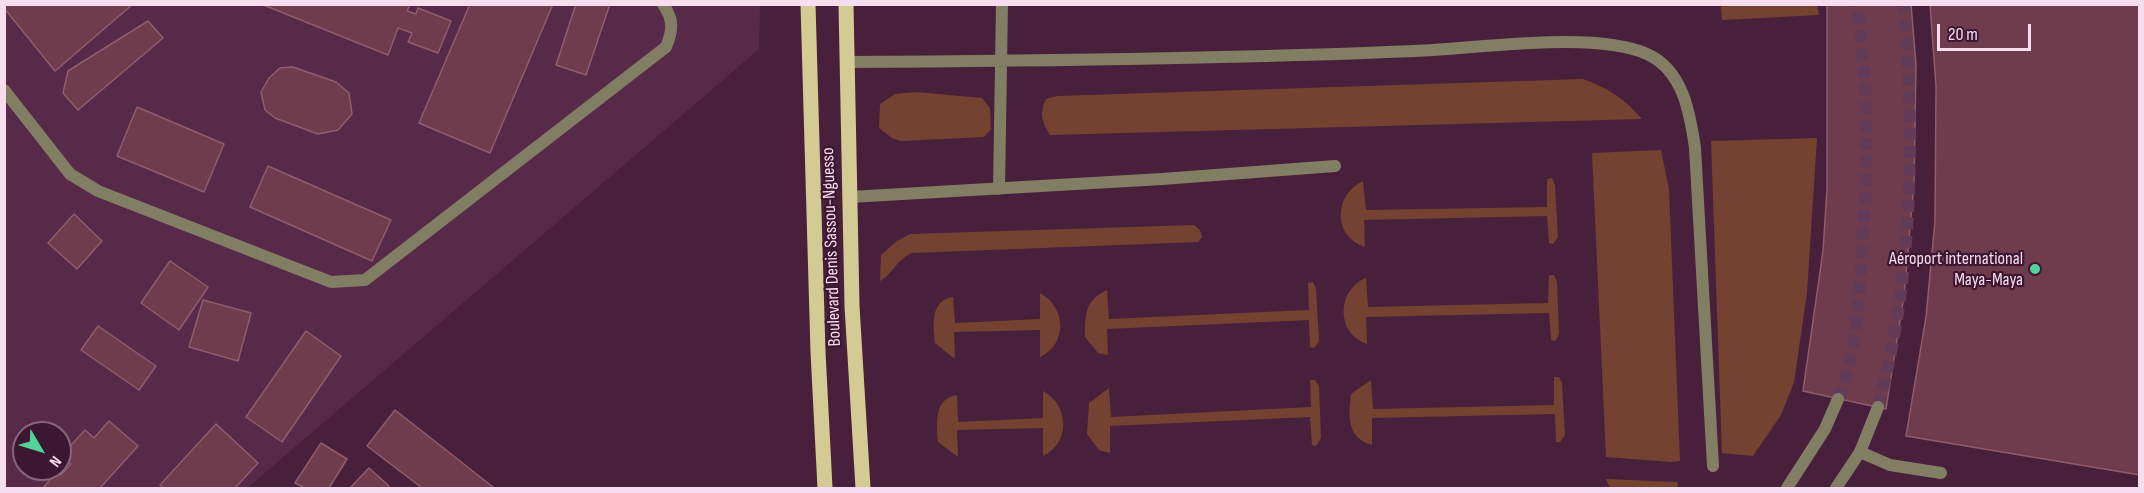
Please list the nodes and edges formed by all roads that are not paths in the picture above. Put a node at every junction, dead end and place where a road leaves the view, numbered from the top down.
1 (807, 4) edge
2 (846, 4) edge
3 (1002, 4) edge
4 (669, 7) edge
5 (1003, 61) junction
6 (846, 62) junction
7 (4, 90) edge
8 (1335, 165) dead end
9 (999, 189) junction
10 (850, 197) junction
11 (1838, 399) tunnel mouth
12 (1878, 407) tunnel mouth
13 (1860, 452) junction
14 (1713, 466) dead end
15 (1941, 473) dead end
16 (825, 489) edge
17 (863, 489) edge
18 (1787, 489) edge
19 (1836, 489) edge

1 - 16 main road, Boulevard Denis Sassou-Nguesso
2 - 6 main road, Boulevard Denis Sassou-Nguesso
3 - 5 street
4 - 7 street
5 - 6 street
5 - 9 street
5 - 14 street
6 - 10 main road, Boulevard Denis Sassou-Nguesso
8 - 9 street
9 - 10 street
10 - 17 main road, Boulevard Denis Sassou-Nguesso
11 - 18 street
12 - 13 street
13 - 15 street
13 - 19 street

